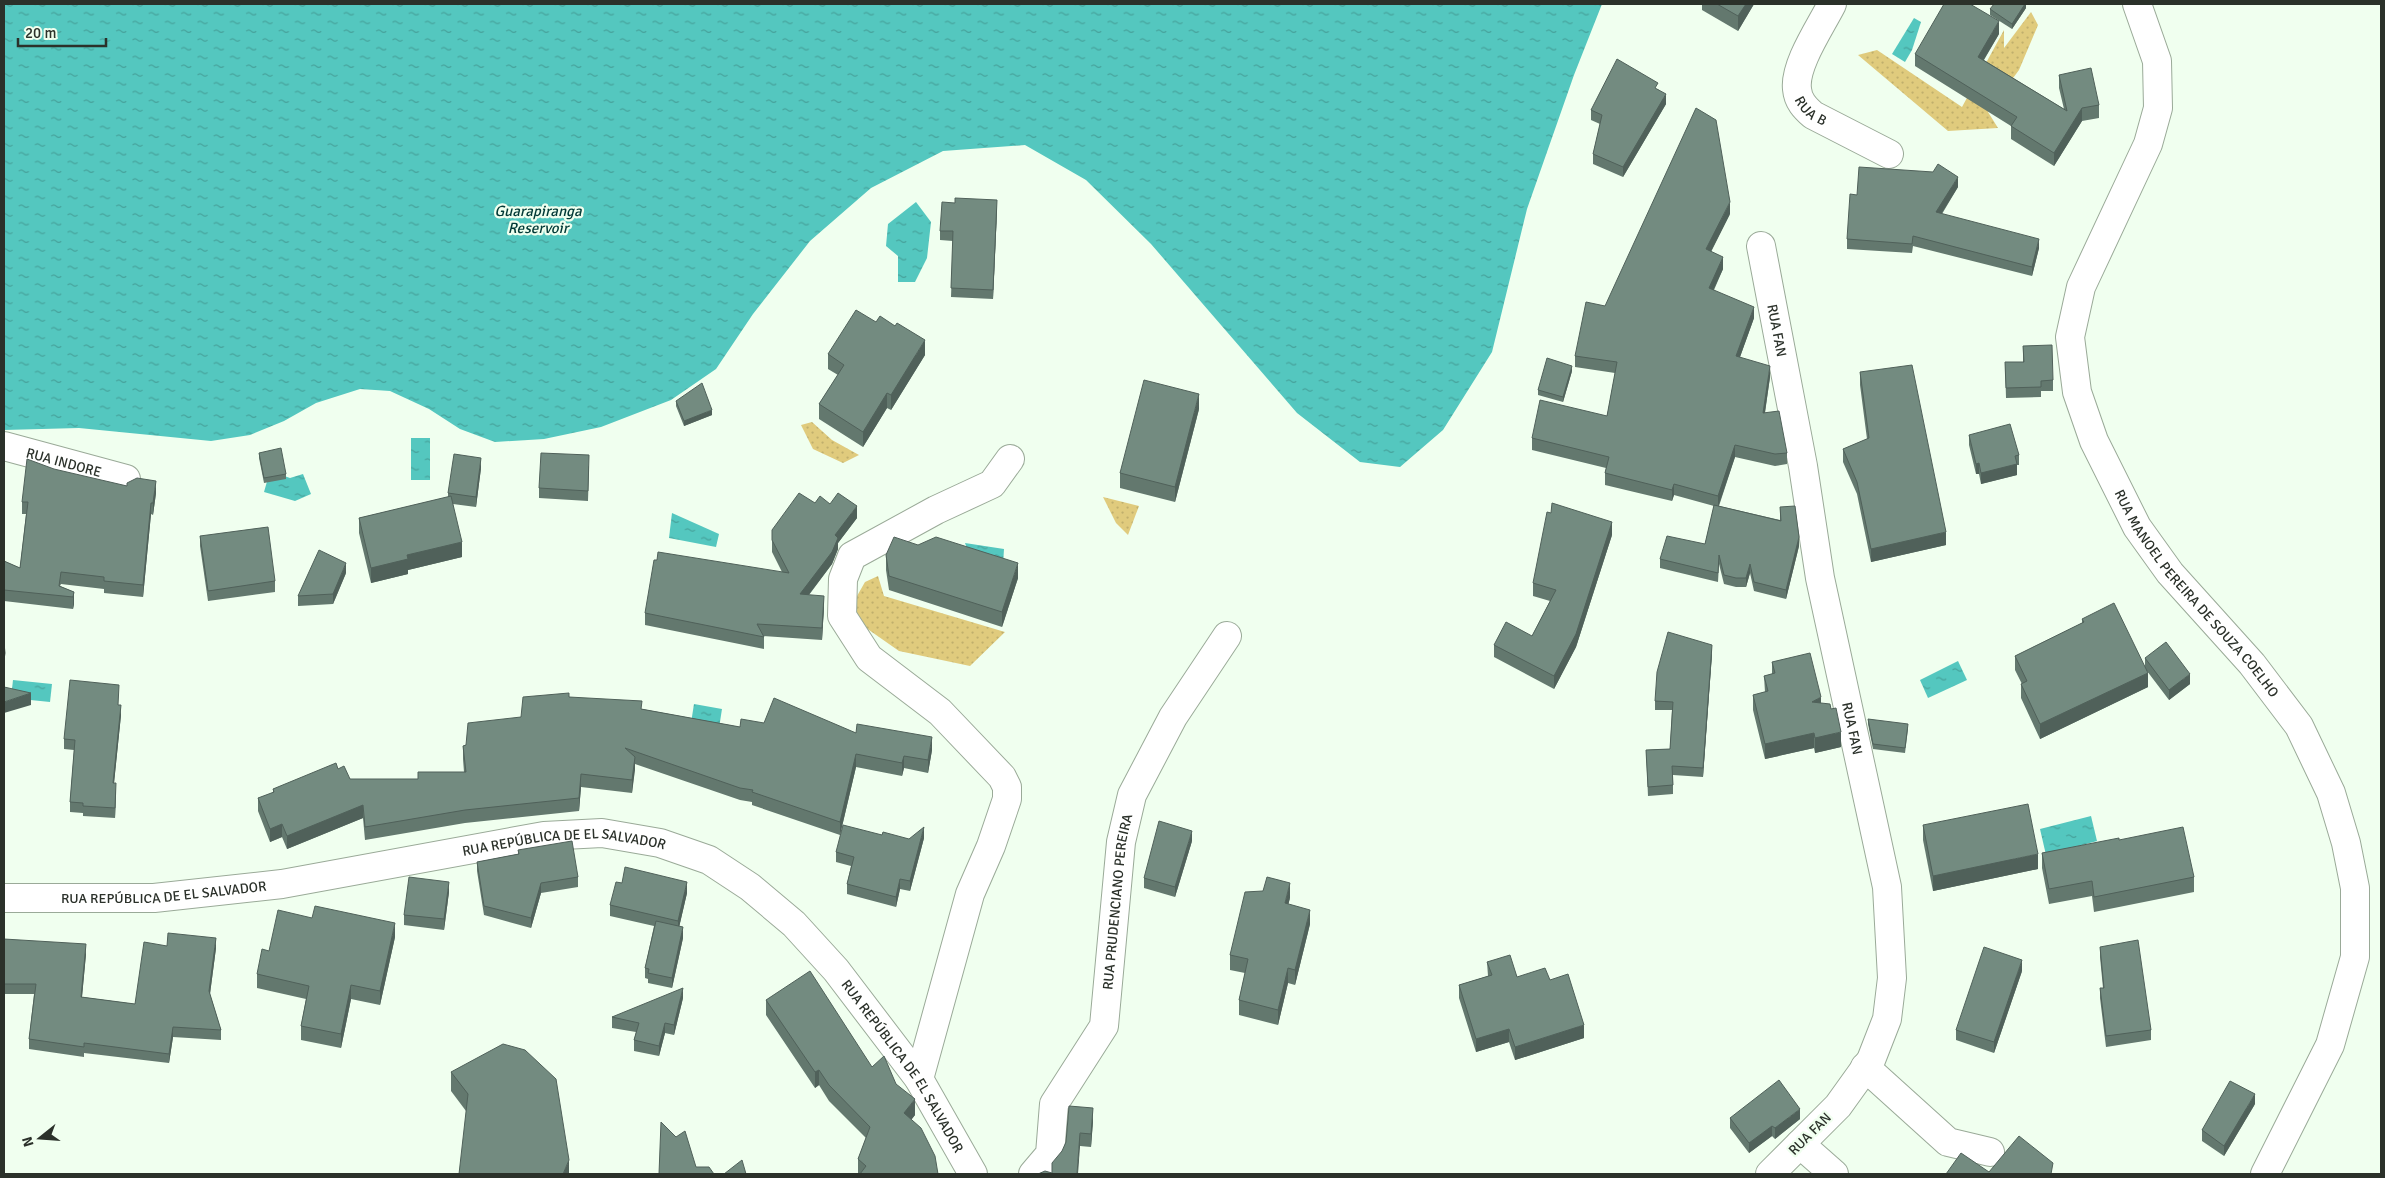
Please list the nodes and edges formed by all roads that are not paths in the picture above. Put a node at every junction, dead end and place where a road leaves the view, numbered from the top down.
1 (1832, 4) edge
2 (2137, 4) edge
3 (1889, 154) dead end
4 (1761, 246) dead end
5 (4, 446) edge
6 (1010, 459) dead end
7 (126, 479) dead end
8 (1227, 636) dead end
9 (4, 898) edge
10 (1865, 1067) junction
11 (919, 1079) junction
12 (1800, 1144) junction
13 (1990, 1152) dead end
14 (973, 1174) edge
15 (1033, 1174) edge
16 (1770, 1174) edge
17 (1834, 1174) edge
18 (2265, 1174) edge

1 - 3 street, RUA B
2 - 18 street, RUA MANOEL PEREIRA DE SOUZA COELHO
4 - 10 street, RUA FAN
5 - 7 street, RUA INDORE
6 - 11 street
8 - 15 street, RUA PRUDENCIANO PEREIRA
9 - 11 street, RUA REPÚBLICA DE EL SALVADOR
10 - 12 street, RUA FAN
10 - 13 street
11 - 14 street, RUA REPÚBLICA DE EL SALVADOR
12 - 16 street, RUA FAN
12 - 17 street

